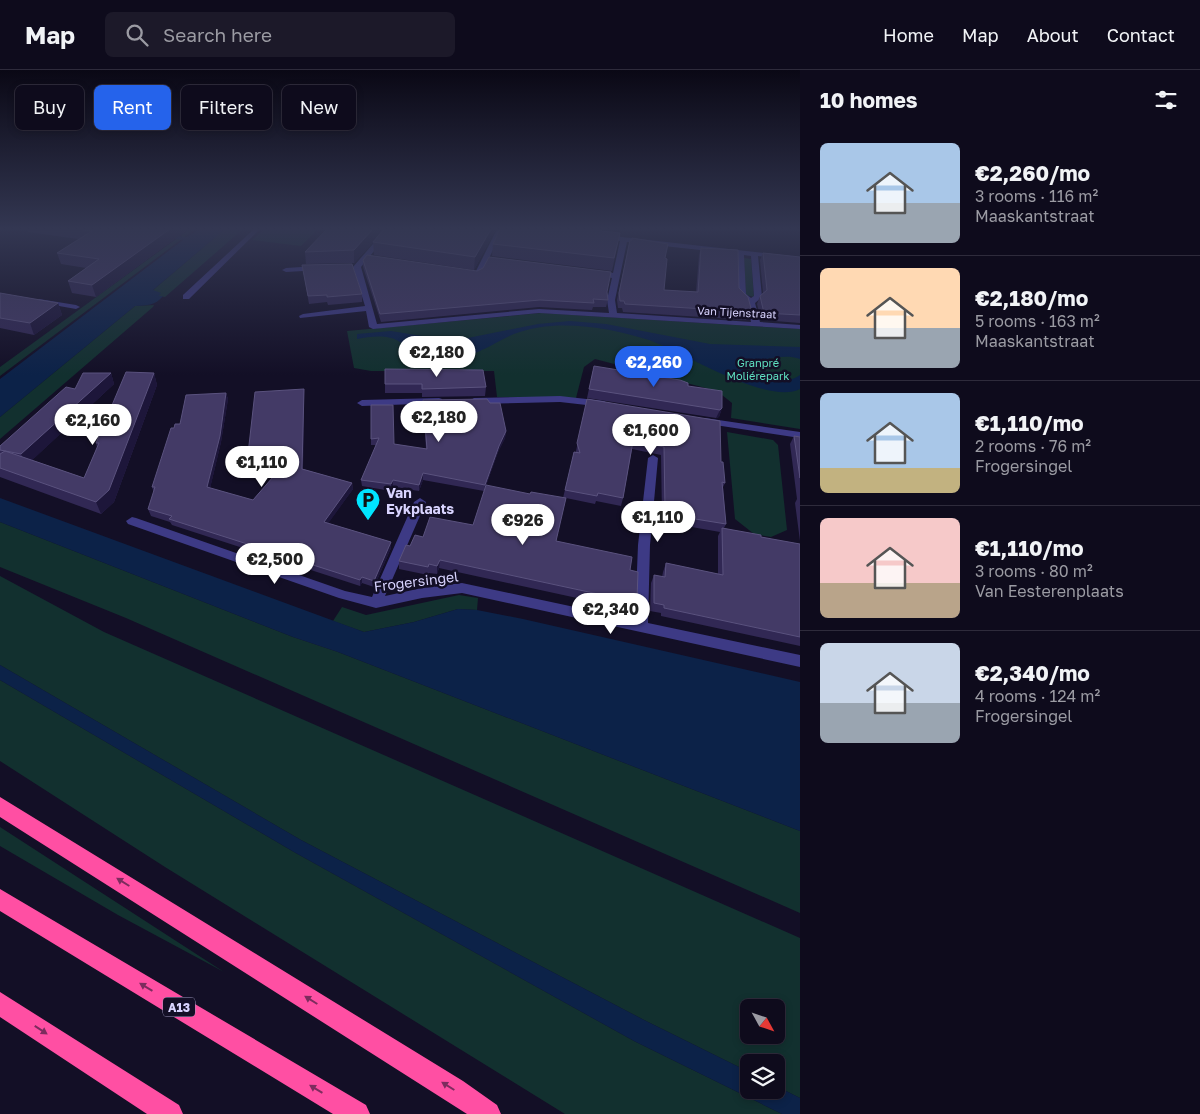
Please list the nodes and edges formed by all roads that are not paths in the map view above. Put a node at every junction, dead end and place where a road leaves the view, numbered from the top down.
1 (206, 278) edge
2 (360, 278) edge
3 (616, 278) edge
4 (741, 278) edge
5 (756, 278) edge
6 (186, 297) dead end
7 (34, 300) edge
8 (751, 302) junction
9 (76, 307) dead end
10 (369, 308) junction
11 (304, 316) dead end
12 (613, 316) junction
13 (756, 324) junction
14 (800, 327) edge
15 (362, 403) dead end
16 (610, 405) edge
17 (695, 420) edge
18 (800, 435) edge
19 (653, 458) dead end
20 (420, 502) dead end
21 (132, 521) dead end
22 (376, 603) junction
23 (641, 627) junction
24 (800, 661) edge
25 (0, 806) edge
26 (0, 900) edge
27 (0, 1004) edge
28 (170, 1114) edge
29 (357, 1114) edge
30 (488, 1114) edge

1 - 6 street
2 - 10 street
3 - 12 street
4 - 8 street
5 - 8 street
7 - 9 street
8 - 13 street
10 - 11 street
10 - 12 street, Van Tijenstraat
12 - 13 street, Van Tijenstraat
13 - 14 street, Van Tijenstraat
15 - 16 street
17 - 18 street
19 - 23 street
20 - 22 street
21 - 22 street, Frogersingel
22 - 23 street, Frogersingel
23 - 24 street, Frogersingel
30 -> 25 highway
29 -> 26 highway, A13
27 -> 28 highway

